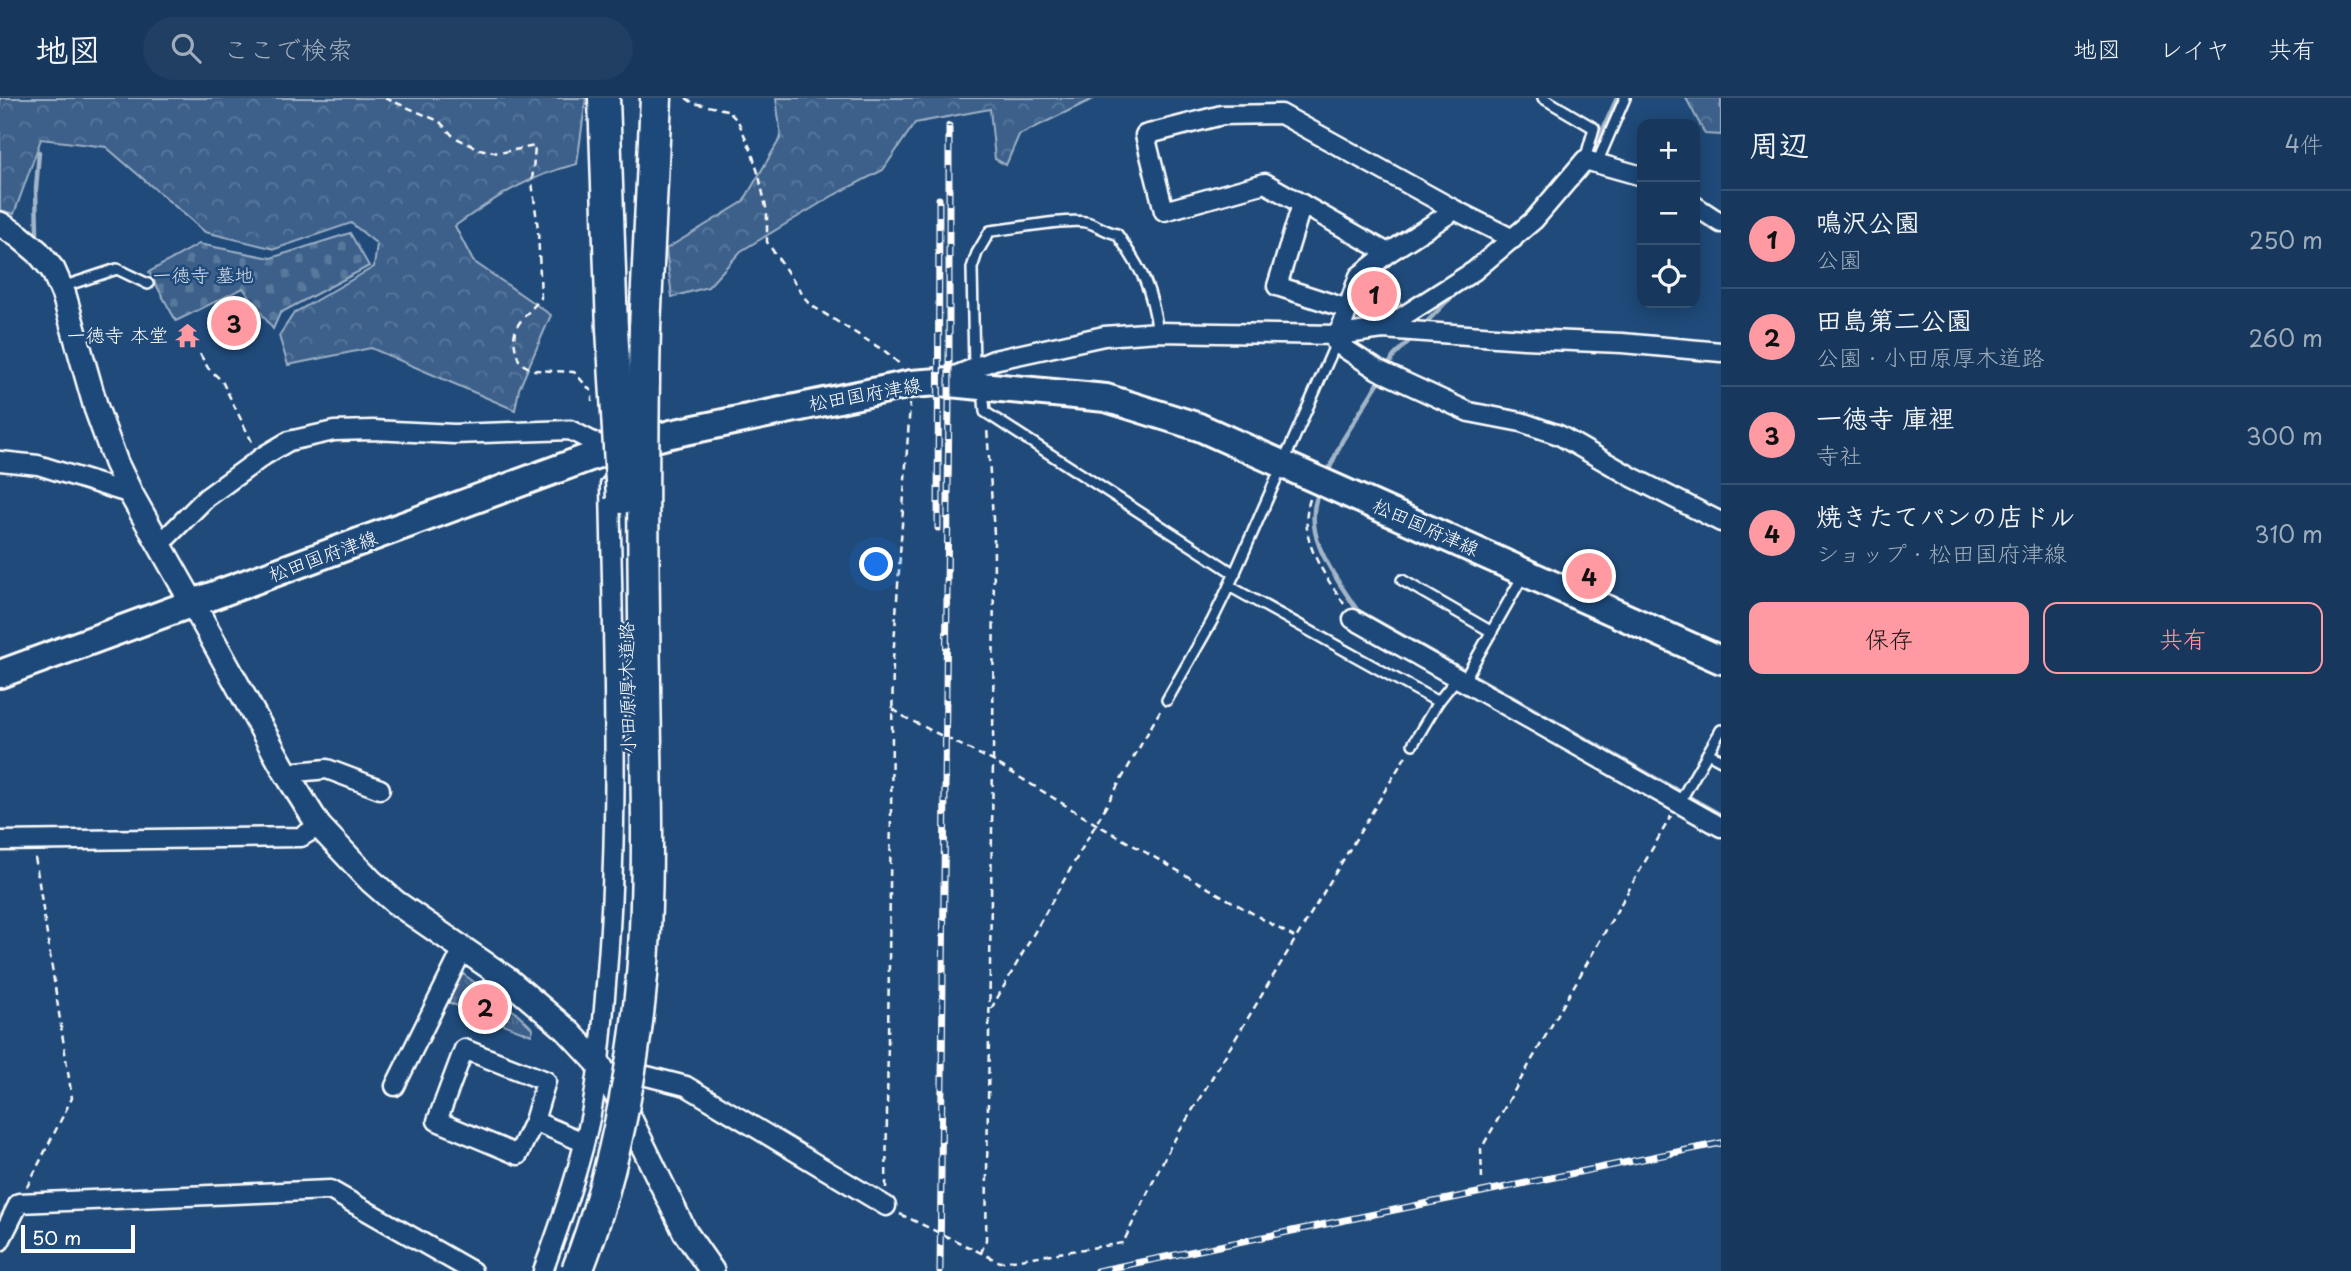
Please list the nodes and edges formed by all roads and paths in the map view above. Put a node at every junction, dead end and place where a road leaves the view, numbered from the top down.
1 (385, 98) edge
2 (604, 98) edge
3 (656, 98) edge
4 (686, 98) edge
5 (1543, 98) edge
6 (1625, 98) edge
7 (1591, 161) junction
8 (1637, 175) edge
9 (1302, 204) junction
10 (1454, 209) junction
11 (1700, 209) edge
12 (1721, 223) edge
13 (0, 224) edge
14 (1513, 239) junction
15 (1388, 253) junction
16 (148, 284) dead end
17 (60, 287) junction
18 (1348, 309) junction
19 (1383, 329) junction
20 (1158, 332) junction
21 (1337, 339) junction
22 (1721, 352) edge
23 (200, 354) dead end
24 (911, 384) junction
25 (981, 389) junction
26 (593, 406) dead end
27 (609, 450) junction
28 (260, 459) junction
29 (0, 461) edge
30 (1282, 465) junction
31 (1316, 479) junction
32 (131, 494) junction
33 (1721, 522) edge
34 (159, 545) junction
35 (1525, 572) junction
36 (1235, 574) junction
37 (1402, 580) dead end
38 (1229, 586) junction
39 (194, 604) junction
40 (1353, 619) joint
41 (1492, 632) junction
42 (1721, 660) edge
43 (0, 674) edge
44 (1460, 680) junction
45 (1167, 700) joint
46 (1438, 702) junction
47 (893, 709) junction
48 (1721, 730) edge
49 (1413, 744) joint
50 (1708, 753) junction
51 (1721, 760) edge
52 (993, 761) junction
53 (286, 774) junction
54 (380, 789) dead end
55 (1679, 803) junction
56 (1096, 824) junction
57 (319, 826) junction
58 (1721, 827) edge
59 (0, 841) edge
60 (33, 842) junction
61 (1296, 938) junction
62 (463, 949) junction
63 (989, 1012) junction
64 (599, 1064) junction
65 (395, 1086) dead end
66 (534, 1121) junction
67 (583, 1142) junction
68 (1482, 1179) dead end
69 (19, 1203) junction
70 (886, 1206) junction
71 (0, 1241) edge
72 (981, 1253) junction
73 (472, 1271) edge
74 (543, 1271) edge
75 (559, 1271) edge
76 (577, 1271) edge
77 (712, 1271) edge

1 - 26 path
2 - 75 highway, 小田原厚木道路, bridge
3 - 76 highway, 小田原厚木道路, bridge
4 - 24 path
5 - 7 lane
6 - 7 lane
7 - 8 street
7 - 14 street
9 - 10 street
9 - 15 street
9 - 18 street
10 - 14 street
10 - 15 street
11 - 12 street
13 - 17 street
14 - 19 street
15 - 18 street
16 - 17 lane
17 - 32 street
18 - 21 street
19 - 21 street
19 - 22 street
20 - 21 street
20 - 25 street
20 - 25 lane
21 - 30 lane
21 - 33 street
23 - 28 path
24 - 25 main road, 松田国府津線
24 - 27 main road, 松田国府津線
24 - 47 path
25 - 30 main road, 松田国府津線
25 - 36 lane
25 - 52 path
27 - 28 street
27 - 39 main road, 松田国府津線
27 - 64 street
28 - 34 street
29 - 32 street
30 - 31 main road, 松田国府津線
30 - 36 lane
31 - 35 main road, 松田国府津線
31 - 40 path
32 - 34 street
34 - 39 street
35 - 41 lane
35 - 42 main road, 松田国府津線
36 - 38 lane
37 - 41 lane
38 - 45 lane
38 - 46 lane
39 - 43 main road, 松田国府津線
39 - 53 street
40 - 44 street
41 - 44 lane
44 - 46 lane
44 - 55 street
45 - 56 path
46 - 49 lane
47 - 52 path
47 - 70 path
48 - 50 lane
49 - 61 path
50 - 51 lane
50 - 55 lane
52 - 56 path
52 - 63 path
53 - 54 street
53 - 57 street
55 - 58 street
55 - 68 path
56 - 61 path
56 - 63 path
57 - 60 street
57 - 62 street
59 - 60 street
60 - 69 path
61 - 72 path
62 - 64 street
62 - 65 street
63 - 72 path
64 - 67 street
64 - 70 street
64 - 77 street
66 - 66 street
66 - 67 street
67 - 74 street
69 - 71 street
69 - 73 street
70 - 72 path

